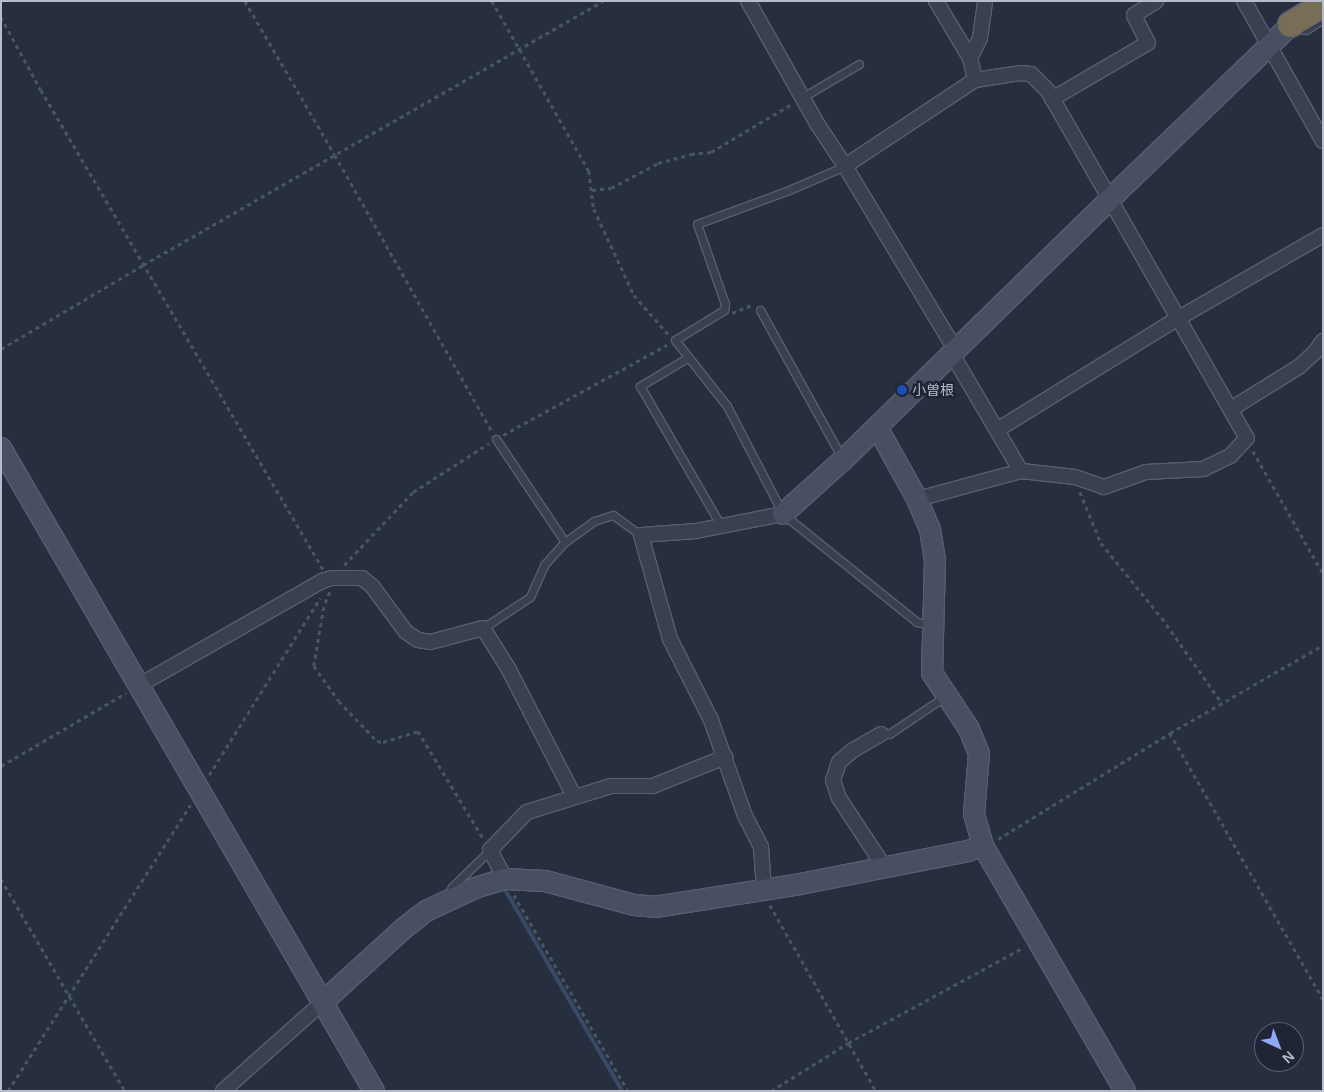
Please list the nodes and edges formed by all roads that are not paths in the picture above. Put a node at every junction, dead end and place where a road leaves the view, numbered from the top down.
1 (748, 1) edge
2 (936, 1) edge
3 (985, 1) edge
4 (1156, 1) edge
5 (1244, 1) edge
6 (1318, 6) edge
7 (1290, 24) joint
8 (1269, 45) junction
9 (970, 58) junction
10 (859, 64) dead end
11 (975, 80) junction
12 (803, 97) junction
13 (1052, 99) junction
14 (1323, 141) edge
15 (845, 166) junction
16 (1108, 200) junction
17 (1323, 235) edge
18 (760, 310) road end
19 (1177, 319) junction
20 (1323, 341) edge
21 (955, 352) junction
22 (687, 358) junction
23 (1231, 409) junction
24 (877, 427) junction
25 (997, 430) junction
26 (496, 438) road end
27 (1, 448) edge
28 (843, 460) junction
29 (1021, 471) junction
30 (917, 499) junction
31 (782, 514) junction
32 (721, 526) junction
33 (641, 535) junction
34 (565, 542) junction
35 (934, 626) junction
36 (482, 628) junction
37 (138, 686) junction
38 (946, 696) junction
39 (881, 734) joint
40 (725, 757) junction
41 (574, 796) junction
42 (983, 846) junction
43 (490, 850) junction
44 (885, 868) junction
45 (505, 880) junction
46 (764, 890) junction
47 (445, 901) junction
48 (324, 1001) junction
49 (223, 1091) edge
50 (374, 1091) edge
51 (1125, 1091) edge

1 - 12 street
2 - 9 street
3 - 9 street
4 - 13 street
5 - 8 street
6 - 7 highway
7 - 8 street
8 - 14 street
8 - 16 street
9 - 11 street
10 - 12 lane
11 - 13 street
11 - 15 street
12 - 15 street
13 - 16 street
15 - 21 street
15 - 22 lane
16 - 19 street
16 - 21 street
17 - 19 street
18 - 28 lane
19 - 23 street
19 - 25 street
20 - 23 street
21 - 24 street
21 - 25 street
22 - 31 lane
22 - 32 lane
23 - 29 street
24 - 28 street
24 - 30 street
25 - 29 street
26 - 34 lane
27 - 37 street
28 - 31 street
29 - 30 street
30 - 35 street
31 - 32 street
31 - 35 lane
32 - 33 street
33 - 34 lane
33 - 40 street
34 - 36 lane
35 - 38 street
36 - 37 street
36 - 41 street
37 - 48 street
38 - 39 lane
38 - 42 street
39 - 44 street
40 - 41 street
40 - 46 street
41 - 43 street
42 - 44 street
42 - 51 street
43 - 45 street
43 - 47 lane
44 - 46 street
45 - 46 street
45 - 47 street
47 - 48 street
48 - 49 street
48 - 50 street

